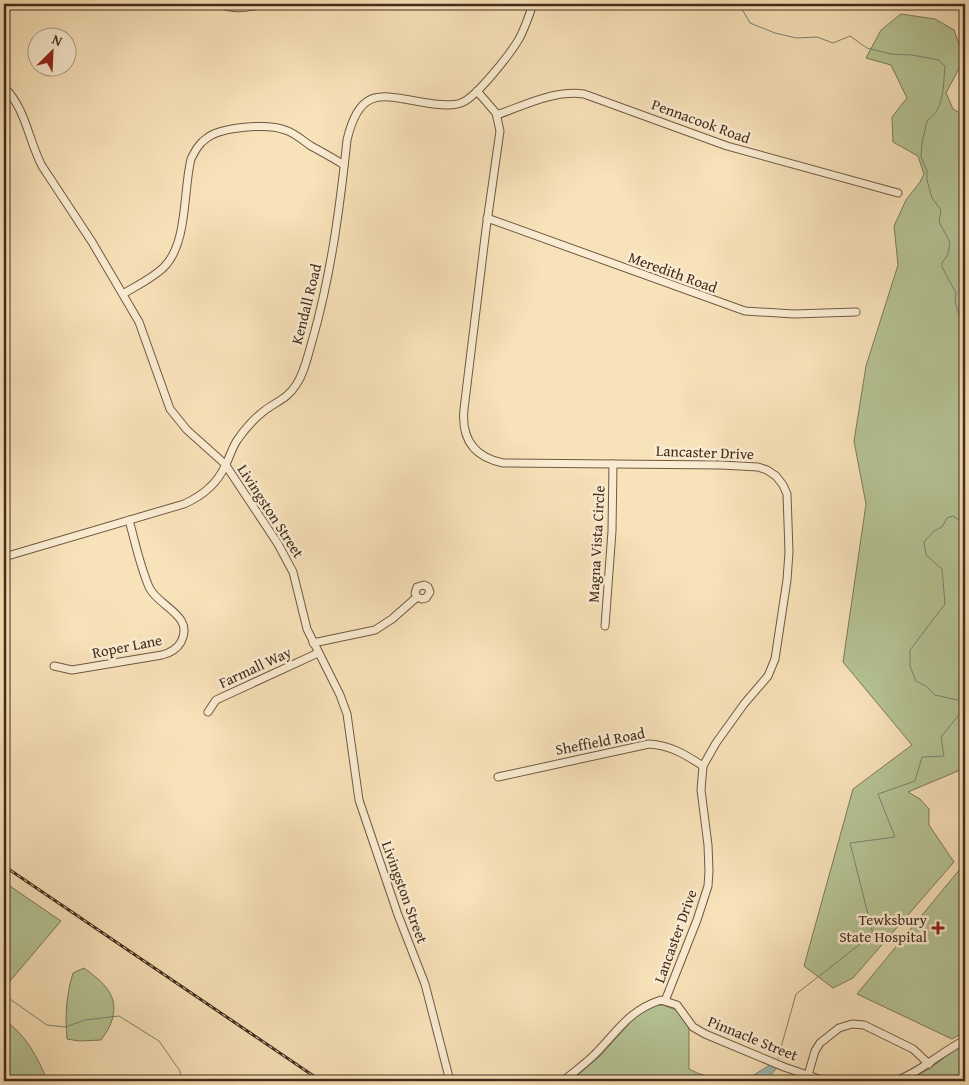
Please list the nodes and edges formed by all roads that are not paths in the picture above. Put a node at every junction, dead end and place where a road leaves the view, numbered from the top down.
1 (220, 4) edge
2 (263, 4) edge
3 (533, 4) edge
4 (4, 87) edge
5 (477, 91) junction
6 (497, 116) junction
7 (344, 164) junction
8 (898, 193) dead end
9 (487, 218) junction
10 (122, 294) junction
11 (856, 312) dead end
12 (613, 464) junction
13 (226, 466) junction
14 (129, 520) junction
15 (4, 557) edge
16 (417, 597) dead end
17 (605, 626) dead end
18 (313, 643) junction
19 (318, 654) junction
20 (54, 666) dead end
21 (208, 712) dead end
22 (704, 766) junction
23 (498, 777) dead end
24 (665, 1001) junction
25 (965, 1040) edge
26 (929, 1064) junction
27 (808, 1075) junction
28 (450, 1081) edge
29 (563, 1081) edge
30 (825, 1081) edge
31 (895, 1081) edge

1 - 2 street
3 - 5 street, Kendall Road
4 - 10 street, Livingston Street
5 - 6 street
5 - 7 street, Kendall Road
6 - 8 street, Pennacook Road
6 - 9 street, Lancaster Drive
7 - 10 street
7 - 13 street, Kendall Road
9 - 11 street, Meredith Road
9 - 12 street, Lancaster Drive
10 - 13 street, Livingston Street
12 - 17 street, Magna Vista Circle
12 - 22 street, Lancaster Drive
13 - 14 street, Kendall Road
13 - 18 street, Livingston Street
14 - 15 street, Kendall Road
14 - 20 street, Roper Lane
16 - 18 street
18 - 19 street, Livingston Street
19 - 21 street, Farmall Way
19 - 28 street, Livingston Street
22 - 23 street, Sheffield Road
22 - 24 street, Lancaster Drive
24 - 27 street, Pinnacle Street
24 - 29 street
25 - 26 street
26 - 27 street
26 - 31 street
27 - 30 street, Pinnacle Street

